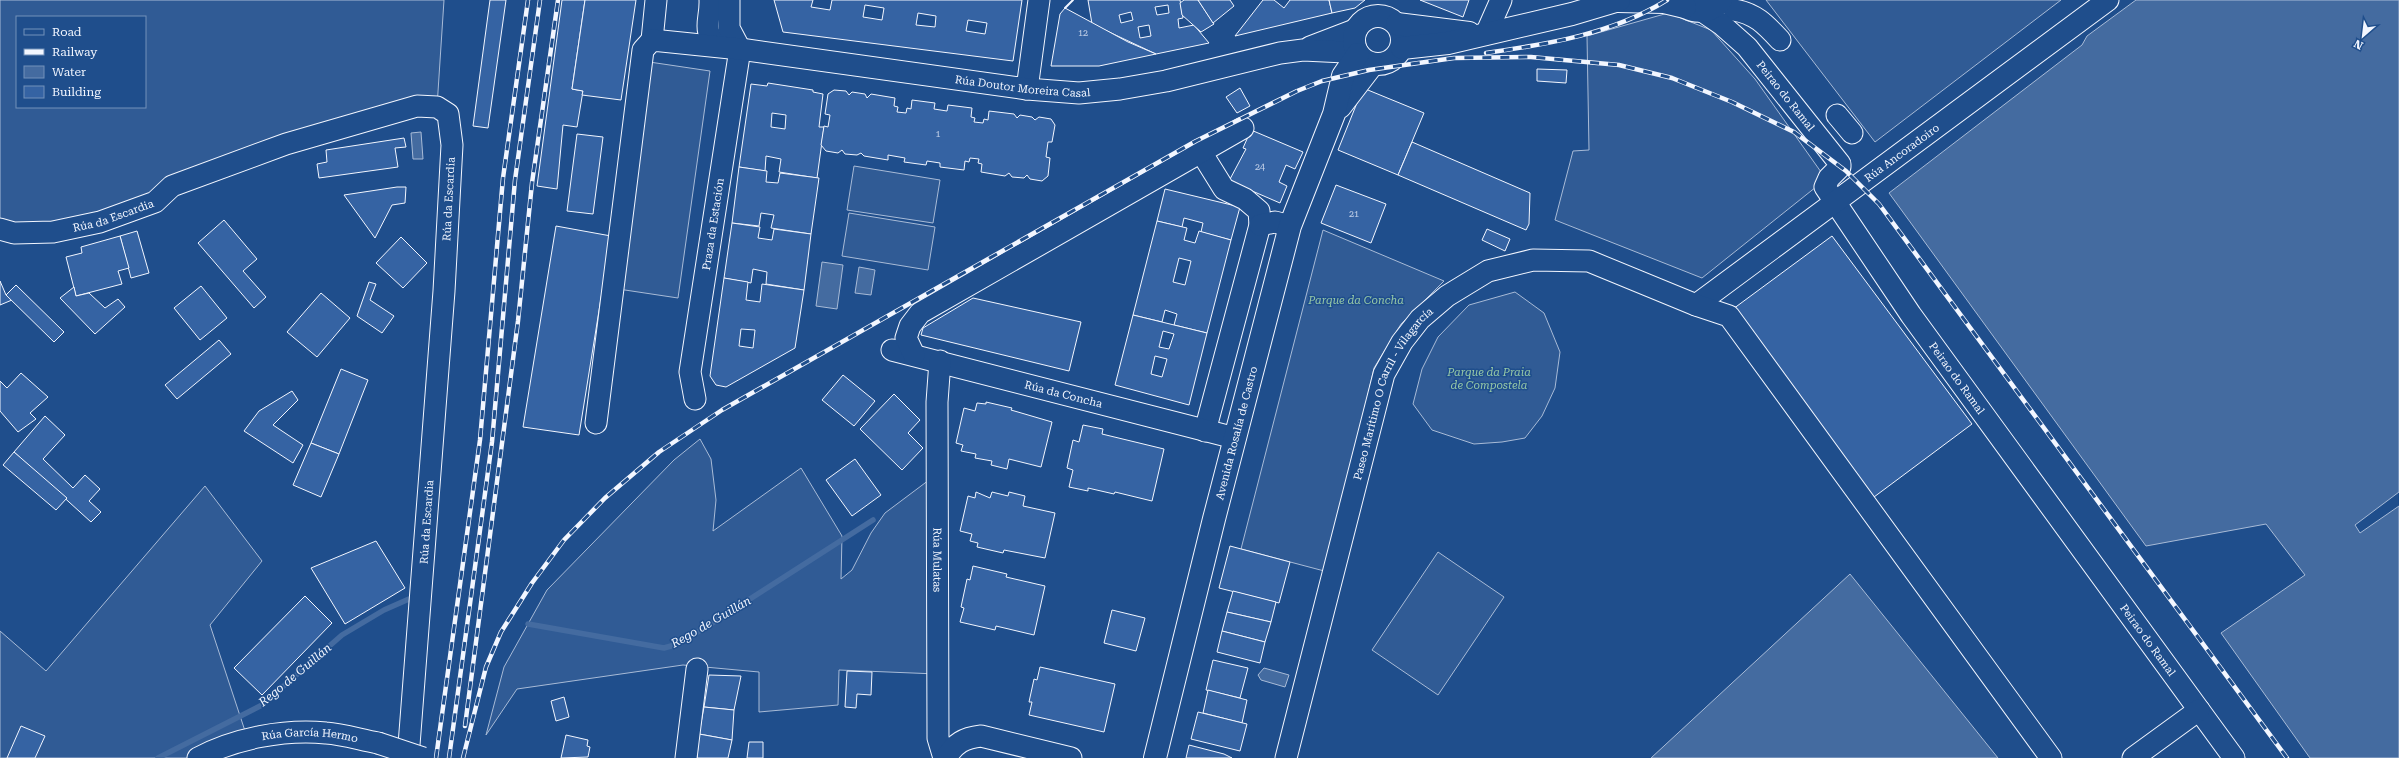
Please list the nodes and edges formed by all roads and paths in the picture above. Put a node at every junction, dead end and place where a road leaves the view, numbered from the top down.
1 (656, 0) edge
2 (710, 0) edge
3 (729, 0) edge
4 (1039, 0) edge
5 (1501, 0) edge
6 (1618, 0) edge
7 (2100, 2) edge
8 (1728, 3) edge
9 (1688, 6) edge
10 (1386, 13) edge
11 (1486, 34) junction
12 (652, 40) junction
13 (1780, 40) dead end
14 (730, 47) junction
15 (1747, 47) junction
16 (1402, 48) junction
17 (1361, 49) junction
18 (1027, 89) junction
19 (1837, 115) dead end
20 (1243, 128) dead end
21 (1852, 133) dead end
22 (1201, 152) junction
23 (1834, 201) junction
24 (1260, 225) junction
25 (1290, 226) junction
26 (0, 229) edge
27 (1696, 305) junction
28 (892, 350) dead end
29 (914, 355) junction
30 (940, 361) junction
31 (695, 399) dead end
32 (596, 423) dead end
33 (1205, 431) junction
34 (1235, 438) junction
35 (697, 668) dead end
36 (2199, 710) junction
37 (198, 758) edge
38 (408, 758) edge
39 (423, 758) edge
40 (686, 758) edge
41 (945, 758) edge
42 (1071, 758) edge
43 (1155, 758) edge
44 (1286, 758) edge
45 (2051, 758) edge
46 (2133, 758) edge
47 (2234, 758) edge

1 - 12 street
2 - 14 street
3 - 14 street
4 - 18 street
5 - 11 street
6 - 9 main road
6 - 11 main road
7 - 23 street, Rúa Ancoradoiro
8 - 9 main road
8 - 13 street
8 - 15 street, Peirao do Ramal
9 - 15 street, Peirao do Ramal
10 - 11 main road
10 - 16 main road
10 - 17 main road
11 - 16 main road
12 - 14 street, Rúa Doutor Moreira Casal
12 - 32 street
14 - 18 street, Rúa Doutor Moreira Casal
14 - 31 street, Praza da Estación
15 - 23 street, Peirao do Ramal
16 - 17 main road
17 - 18 street, Rúa Doutor Moreira Casal
17 - 25 main road, Avenida Rosalía de Castro
19 - 21 street
20 - 22 street
22 - 24 street
22 - 29 street
23 - 27 street, Rúa Ancoradoiro
23 - 36 street, Peirao do Ramal
24 - 25 street
24 - 33 street
25 - 34 main road, Avenida Rosalía de Castro
26 - 38 street, Rúa da Escardia
27 - 44 street, Paseo Marítimo O Carril - Vilagarcía
27 - 45 street
28 - 29 street, Rúa da Concha
29 - 30 street, Rúa da Concha
30 - 33 street, Rúa da Concha
30 - 41 street, Rúa Mulatas
33 - 34 street, Rúa da Concha
34 - 43 main road, Avenida Rosalía de Castro
35 - 40 street
36 - 46 street
36 - 47 street, Peirao do Ramal
37 - 39 street, Rúa García Hermo, bridge
41 - 42 street

